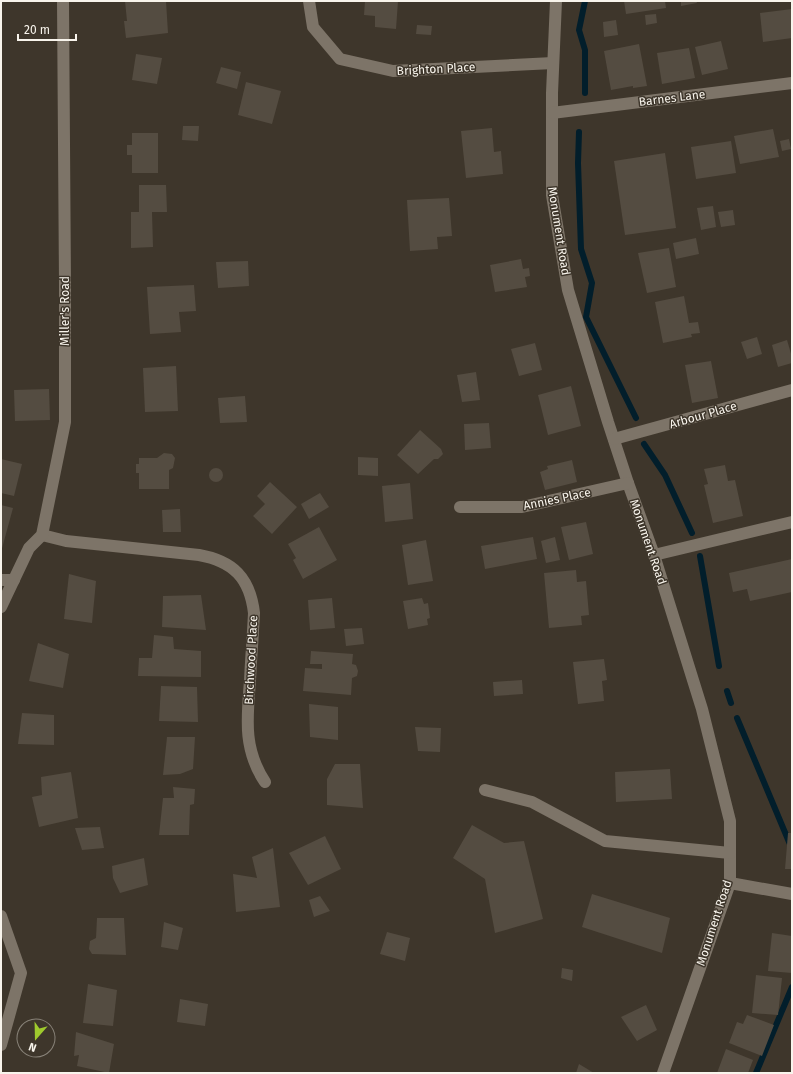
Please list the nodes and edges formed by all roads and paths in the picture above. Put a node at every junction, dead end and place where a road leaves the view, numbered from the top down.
1 (63, 1) edge
2 (309, 1) edge
3 (556, 1) edge
4 (553, 63) junction
5 (792, 83) edge
6 (552, 113) junction
7 (792, 390) edge
8 (614, 440) junction
9 (628, 483) junction
10 (460, 507) dead end
11 (792, 522) edge
12 (42, 535) junction
13 (654, 555) junction
14 (1, 580) edge
15 (14, 580) junction
16 (1, 608) edge
17 (265, 782) dead end
18 (485, 790) dead end
19 (730, 853) junction
20 (730, 883) junction
21 (792, 894) edge
22 (1, 916) edge
23 (1, 1045) edge
24 (663, 1073) edge

1 - 12 street, Miller's Road
2 - 4 street, Brighton Place
3 - 4 street, Monument Road
4 - 6 street, Monument Road
5 - 6 street, Barnes Lane
6 - 8 street, Monument Road
7 - 8 street, Arbour Place
8 - 9 street, Monument Road
9 - 10 street, Annies Place
9 - 13 street, Monument Road
11 - 13 street
12 - 15 street
12 - 17 street, Birchwood Place
13 - 19 street, Monument Road
14 - 15 street
15 - 16 street
18 - 19 street
19 - 20 street, Monument Road
20 - 21 street
20 - 24 street, Monument Road
22 - 23 street

